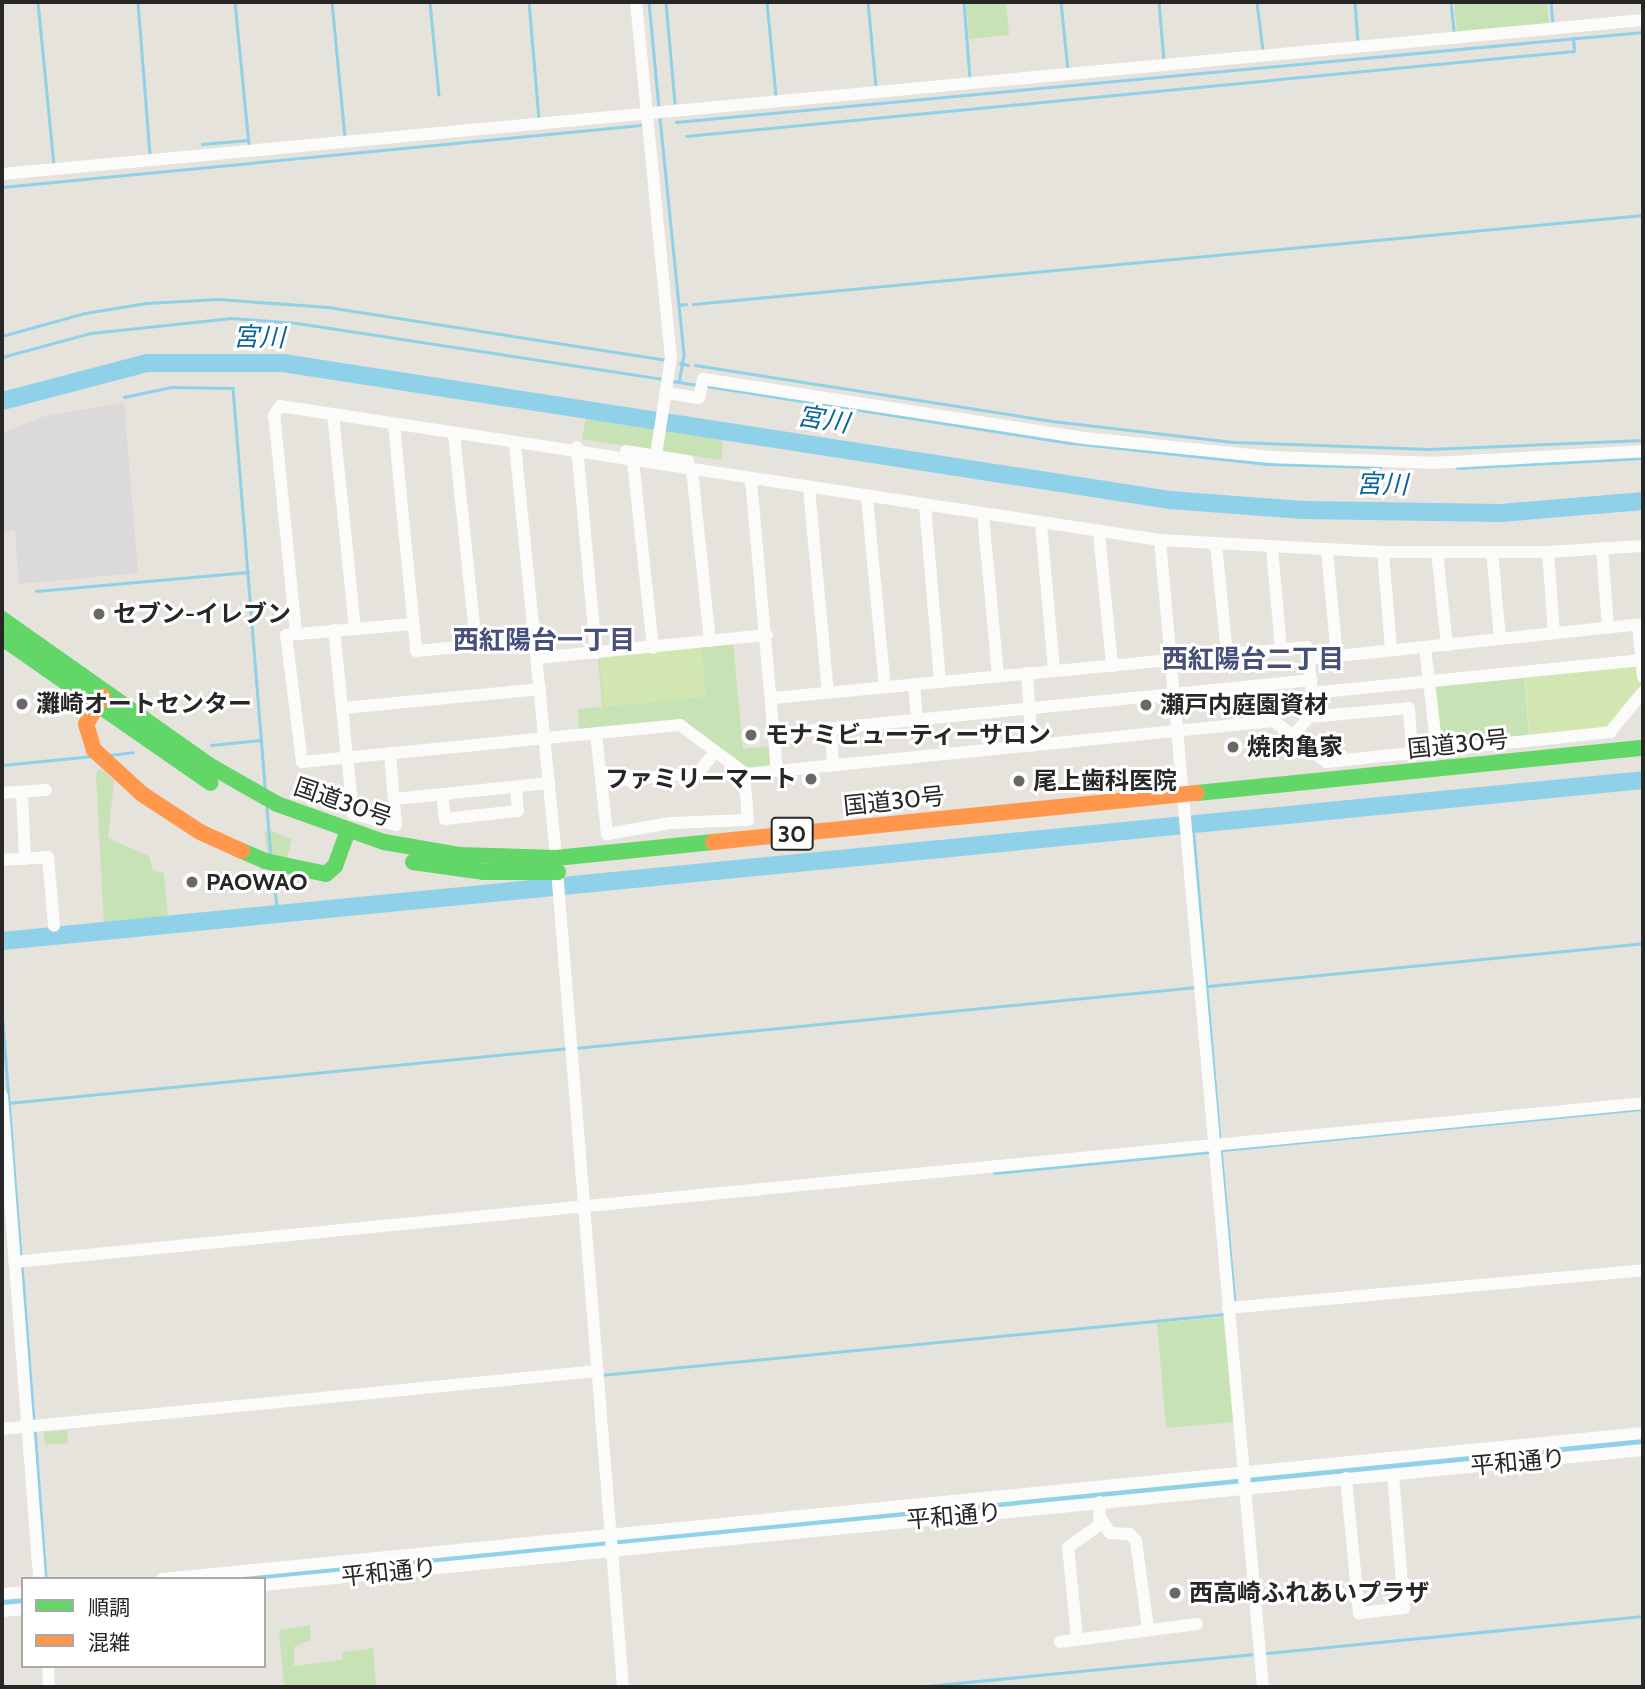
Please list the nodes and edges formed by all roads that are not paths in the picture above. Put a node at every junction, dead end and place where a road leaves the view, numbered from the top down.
1 (636, 2) edge
2 (1643, 20) edge
3 (655, 113) junction
4 (2, 174) edge
5 (668, 387) junction
6 (332, 415) junction
7 (394, 425) junction
8 (454, 434) junction
9 (515, 444) junction
10 (1643, 451) edge
11 (575, 452) junction
12 (657, 453) junction
13 (634, 461) junction
14 (692, 470) junction
15 (751, 480) junction
16 (809, 489) junction
17 (867, 498) junction
18 (925, 506) junction
19 (983, 514) junction
20 (1041, 524) junction
21 (1099, 533) junction
22 (1160, 540) junction
23 (1640, 544) edge
24 (1216, 545) junction
25 (1272, 548) junction
26 (1602, 548) junction
27 (1328, 551) junction
28 (1383, 552) junction
29 (1437, 552) junction
30 (1492, 552) junction
31 (1548, 552) junction
32 (2, 619) edge
33 (413, 624) junction
34 (1641, 625) edge
35 (355, 628) junction
36 (1608, 628) junction
37 (334, 630) junction
38 (1554, 633) junction
39 (296, 634) junction
40 (766, 635) junction
41 (2, 638) edge
42 (1500, 639) junction
43 (535, 640) junction
44 (710, 641) junction
45 (476, 645) junction
46 (1447, 645) junction
47 (1425, 647) junction
48 (653, 648) junction
49 (1281, 648) junction
50 (1391, 650) junction
51 (596, 653) junction
52 (1227, 654) junction
53 (1337, 656) junction
54 (537, 658) junction
55 (1309, 659) junction
56 (1642, 660) junction
57 (1171, 661) junction
58 (1112, 666) junction
59 (1054, 670) junction
60 (1027, 673) junction
61 (998, 675) junction
62 (1643, 677) edge
63 (1311, 680) junction
64 (940, 681) junction
65 (1429, 682) junction
66 (914, 684) junction
67 (885, 687) junction
68 (540, 689) junction
69 (828, 692) junction
70 (1643, 692) edge
71 (1175, 694) junction
72 (101, 698) junction
73 (772, 698) junction
74 (344, 708) junction
75 (1029, 708) junction
76 (916, 719) junction
77 (831, 728) junction
78 (1179, 732) junction
79 (596, 733) junction
80 (775, 734) junction
81 (1293, 736) junction
82 (545, 739) junction
83 (1032, 746) junction
84 (1643, 748) edge
85 (1437, 750) junction
86 (715, 752) junction
87 (390, 753) junction
88 (1412, 753) junction
89 (348, 757) junction
90 (1643, 762) edge
91 (833, 765) junction
92 (778, 770) junction
93 (744, 773) junction
94 (602, 782) junction
95 (549, 783) junction
96 (516, 787) junction
97 (46, 790) dead end
98 (22, 792) junction
99 (2, 793) edge
100 (442, 795) junction
101 (396, 799) junction
102 (1185, 812) junction
103 (345, 838) junction
104 (25, 859) junction
105 (2, 860) edge
106 (557, 877) junction
107 (54, 926) dead end
108 (2, 1096) edge
109 (1643, 1103) edge
110 (1219, 1144) junction
111 (584, 1210) junction
112 (15, 1263) edge
113 (1643, 1270) edge
114 (1231, 1311) junction
115 (597, 1374) junction
116 (32, 1426) junction
117 (2, 1429) edge
118 (1643, 1433) edge
119 (1643, 1450) edge
120 (1393, 1474) junction
121 (1245, 1477) junction
122 (1346, 1478) junction
123 (1100, 1502) junction
124 (1102, 1520) junction
125 (610, 1541) junction
126 (40, 1577) edge
127 (186, 1577) edge
128 (266, 1585) edge
129 (21, 1592) edge
130 (2, 1594) edge
131 (21, 1609) edge
132 (2, 1611) edge
133 (1197, 1623) dead end
134 (1148, 1629) junction
135 (1077, 1638) junction
136 (1060, 1642) dead end
137 (48, 1668) edge
138 (49, 1687) edge
139 (623, 1687) edge
140 (1263, 1687) edge

1 - 3 street
2 - 3 street
3 - 4 street
3 - 5 street
5 - 10 street
5 - 12 street
6 - 7 street
6 - 35 street
6 - 39 street
7 - 8 street
7 - 33 street
8 - 9 street
8 - 45 street
9 - 11 street
9 - 43 street
11 - 12 street
11 - 13 street
11 - 51 street
12 - 15 street
13 - 14 street
13 - 48 street
14 - 15 street
14 - 44 street
15 - 16 street
15 - 40 street
16 - 17 street
16 - 69 street
17 - 18 street
17 - 67 street
18 - 19 street
18 - 64 street
19 - 20 street
19 - 61 street
20 - 21 street
20 - 59 street
21 - 22 street
21 - 58 street
22 - 24 street
22 - 57 street
23 - 26 street
24 - 25 street
24 - 52 street
25 - 27 street
25 - 49 street
26 - 31 street
26 - 36 street
27 - 28 street
27 - 53 street
28 - 29 street
28 - 50 street
29 - 30 street
29 - 46 street
30 - 31 street
30 - 42 street
31 - 38 street
32 - 72 main road, 国道30号 / 30
33 - 35 street
33 - 45 street
34 - 36 street
34 - 56 street
35 - 37 street
36 - 38 street
37 - 39 street
37 - 74 street
38 - 42 street
39 - 89 street
40 - 44 street
40 - 73 street
41 - 72 main road, 国道30号 / 30
42 - 46 street
43 - 45 street
43 - 54 street
44 - 48 street
46 - 47 street
47 - 50 street
47 - 65 street
48 - 51 street
49 - 52 street
49 - 55 street
50 - 53 street
51 - 54 street
52 - 57 street
53 - 55 street
54 - 68 street
55 - 63 street
56 - 62 street
56 - 65 street
57 - 58 street
57 - 71 street
58 - 59 street
59 - 60 street
60 - 61 street
60 - 75 street
61 - 64 street
63 - 65 street
63 - 71 street
64 - 66 street
65 - 85 street
66 - 67 street
66 - 76 street
67 - 69 street
68 - 74 street
68 - 82 street
69 - 73 street
70 - 85 street
71 - 75 street
71 - 78 street
72 - 103 main road, 国道30号 / 30
72 - 103 main road
73 - 80 street
74 - 89 street
75 - 76 street
75 - 83 street
76 - 77 street
77 - 80 street
77 - 91 street
78 - 81 street
78 - 83 street
78 - 102 street
79 - 82 street
79 - 86 street
79 - 94 street
80 - 92 street
81 - 88 street
81 - 88 street
82 - 87 street
82 - 95 street
83 - 91 street
84 - 102 main road, 国道30号 / 30
85 - 88 street
86 - 93 street
86 - 94 street
87 - 89 street
87 - 101 street
89 - 101 street
90 - 102 main road, 国道30号 / 30
91 - 92 street
92 - 93 street
93 - 94 street
95 - 96 street
95 - 106 street
96 - 100 street
96 - 100 street
97 - 98 street
98 - 99 street
98 - 104 street
100 - 101 street
102 - 106 main road, 国道30号 / 30
102 - 110 street
103 - 106 main road, 国道30号 / 30
104 - 105 street
104 - 107 street
106 - 111 street
108 - 112 street
109 - 110 street
110 - 111 street
110 - 114 street
111 - 112 street
111 - 115 street
112 - 116 street
113 - 114 street
114 - 121 street
115 - 116 street
115 - 125 street
116 - 117 street
116 - 126 street
118 - 121 street
119 - 120 street, 平和通り
120 - 122 street, 平和通り
120 - 122 street
121 - 122 street, 平和通り
121 - 123 street, 平和通り
121 - 125 street
121 - 140 street
123 - 124 street
123 - 125 street, 平和通り
124 - 134 street
124 - 135 street
125 - 127 street
125 - 128 street, 平和通り
125 - 139 street
129 - 130 street
131 - 132 street
133 - 134 street
134 - 135 street
135 - 136 street
137 - 138 street

